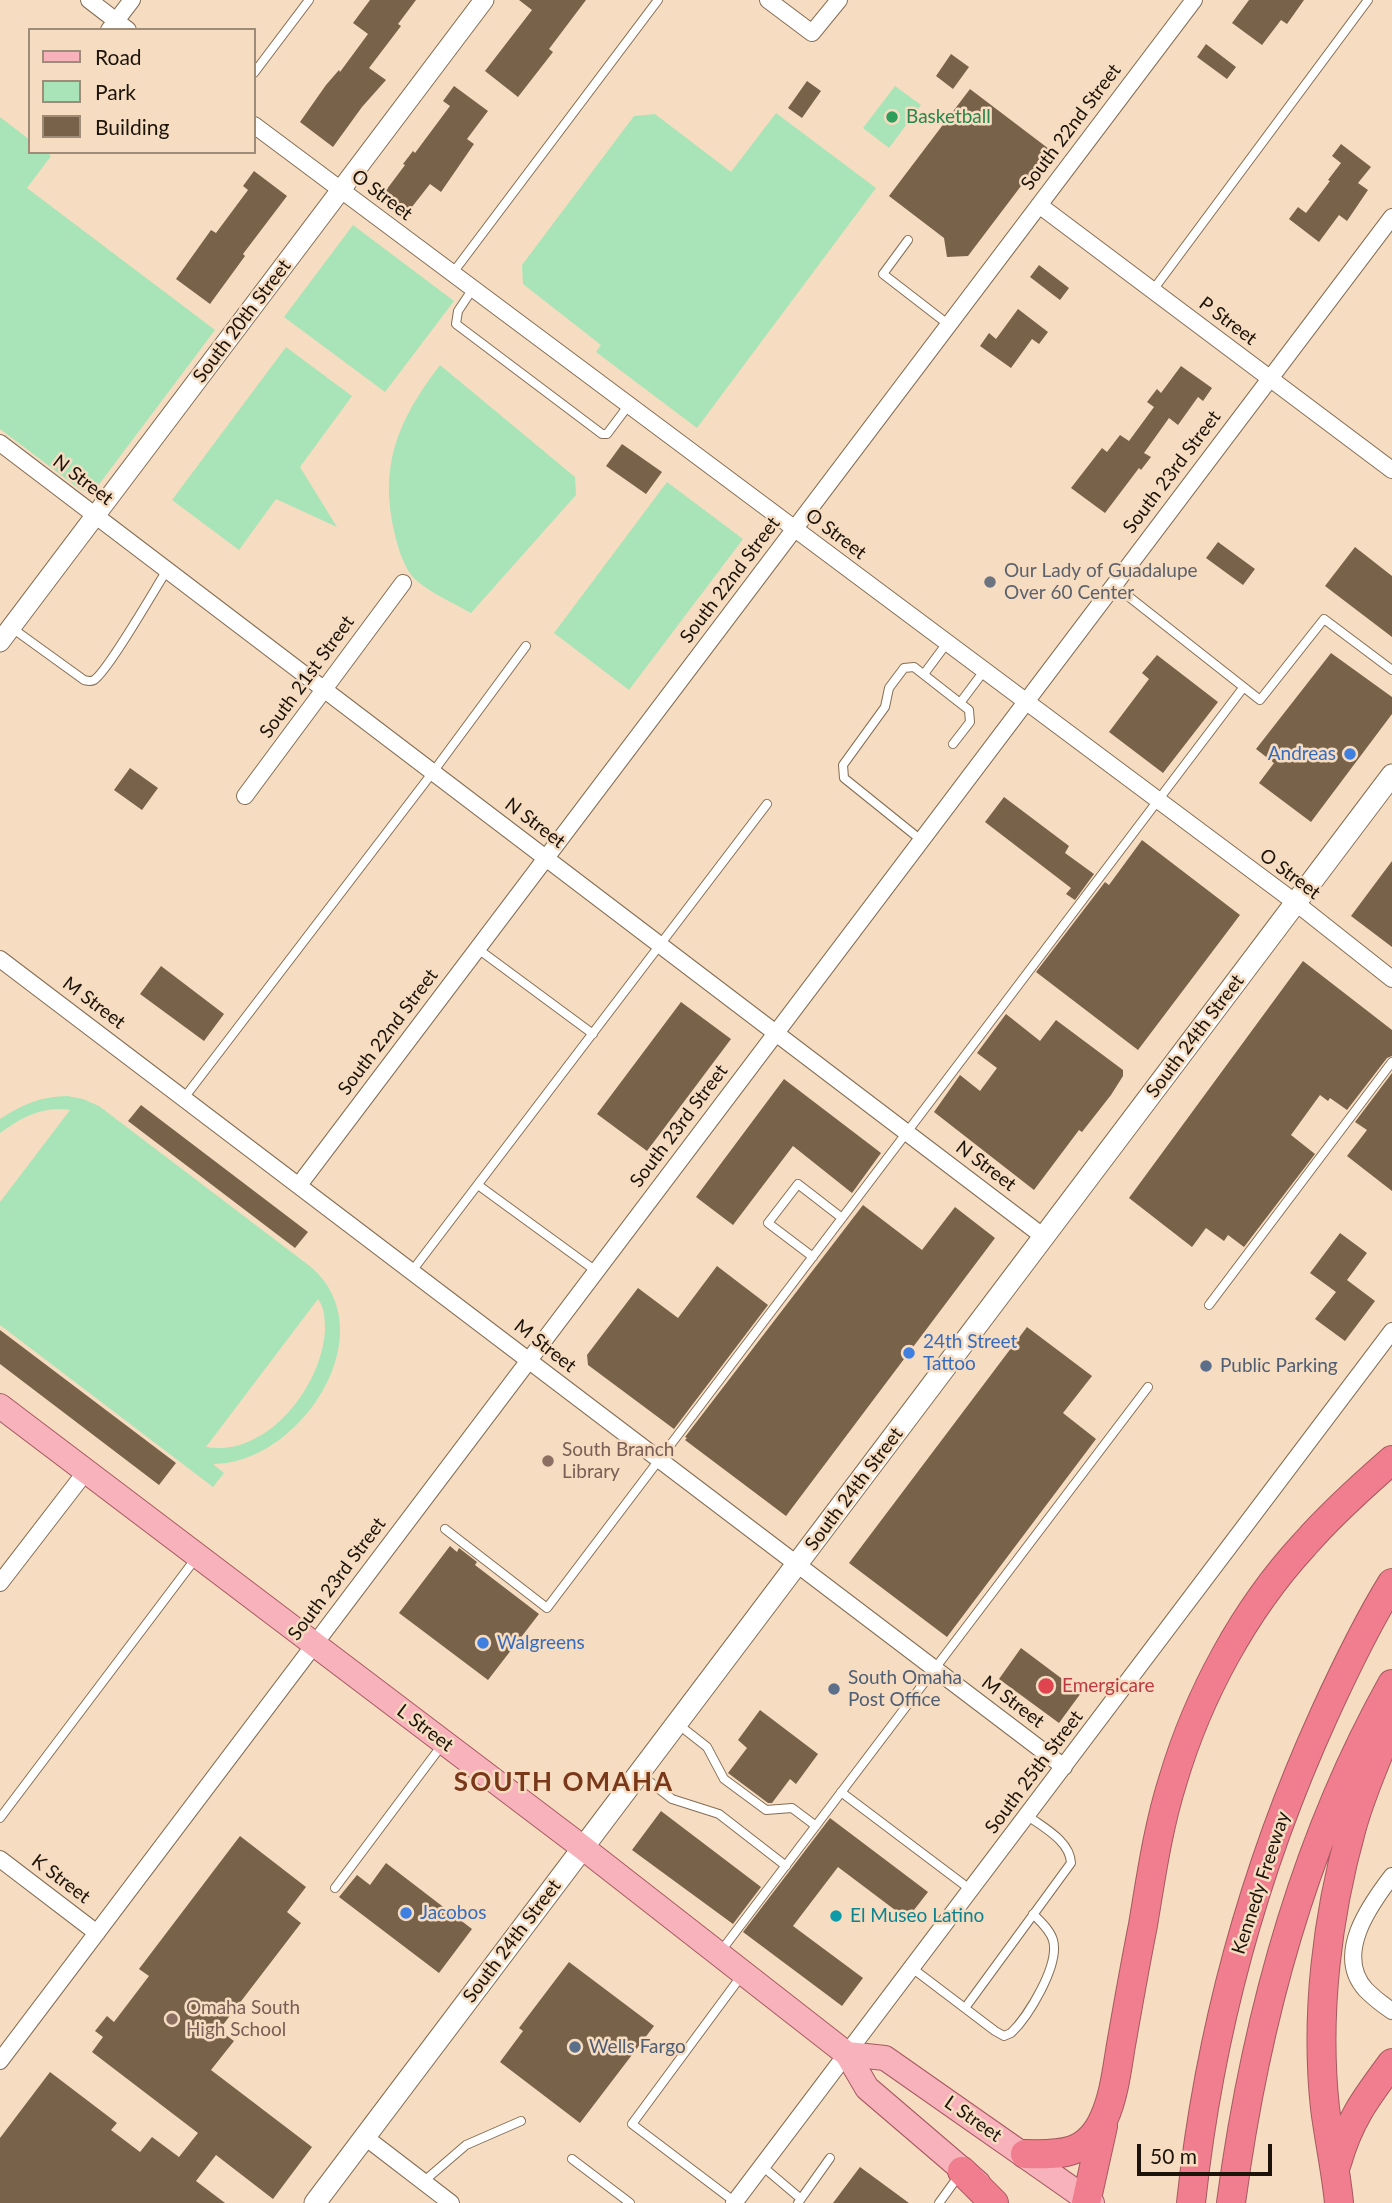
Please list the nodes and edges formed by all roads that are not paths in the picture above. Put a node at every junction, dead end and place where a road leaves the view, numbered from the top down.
1 (89, 0) edge
2 (132, 0) edge
3 (309, 0) edge
4 (484, 0) edge
5 (659, 0) edge
6 (768, 0) edge
7 (839, 0) edge
8 (1194, 0) edge
9 (1368, 0) edge
10 (118, 27) edge
11 (256, 70) edge
12 (256, 127) edge
13 (340, 190) junction
14 (1039, 205) junction
15 (1392, 217) edge
16 (908, 240) dead end
17 (452, 274) junction
18 (472, 290) junction
19 (1153, 290) junction
20 (948, 325) junction
21 (1270, 378) junction
22 (628, 406) junction
23 (0, 443) edge
24 (1392, 470) edge
25 (95, 516) junction
26 (794, 529) junction
27 (167, 570) junction
28 (402, 583) dead end
29 (1114, 584) junction
30 (6, 634) edge
31 (947, 643) junction
32 (526, 646) dead end
33 (1392, 670) edge
34 (984, 671) junction
35 (924, 674) junction
36 (1244, 688) junction
37 (324, 690) junction
38 (1025, 702) junction
39 (960, 703) junction
40 (953, 744) dead end
41 (433, 772) junction
42 (1392, 775) edge
43 (246, 796) dead end
44 (1158, 801) junction
45 (767, 804) dead end
46 (921, 840) junction
47 (547, 859) junction
48 (1296, 903) junction
49 (661, 945) junction
50 (478, 949) junction
51 (0, 959) edge
52 (1392, 979) edge
53 (776, 1032) junction
54 (593, 1034) junction
55 (1392, 1062) edge
56 (184, 1098) junction
57 (907, 1133) junction
58 (299, 1185) junction
59 (478, 1185) junction
60 (842, 1218) junction
61 (1044, 1237) junction
62 (813, 1257) junction
63 (412, 1271) junction
64 (596, 1271) junction
65 (1209, 1306) dead end
66 (1392, 1331) edge
67 (529, 1360) junction
68 (1149, 1387) dead end
69 (0, 1406) edge
70 (1392, 1460) edge
71 (659, 1461) junction
72 (87, 1470) junction
73 (445, 1529) dead end
74 (198, 1555) junction
75 (796, 1566) junction
76 (0, 1583) edge
77 (1392, 1583) edge
78 (314, 1644) junction
79 (934, 1669) junction
80 (1392, 1684) edge
81 (1392, 1721) edge
82 (676, 1723) junction
83 (444, 1743) junction
84 (1065, 1767) junction
85 (639, 1773) junction
86 (841, 1792) junction
87 (1028, 1816) junction
88 (0, 1818) edge
89 (816, 1826) junction
90 (582, 1847) junction
91 (0, 1859) edge
92 (786, 1866) junction
93 (1392, 1876) edge
94 (335, 1888) dead end
95 (971, 1890) junction
96 (1033, 1914) junction
97 (97, 1933) junction
98 (719, 1954) junction
99 (912, 1968) junction
100 (743, 1973) junction
101 (965, 2008) junction
102 (1392, 2011) edge
103 (847, 2054) junction
104 (0, 2062) edge
105 (1392, 2063) edge
106 (1105, 2116) junction
107 (521, 2121) dead end
108 (365, 2137) junction
109 (1025, 2154) junction
110 (830, 2158) dead end
111 (572, 2159) dead end
112 (762, 2166) junction
113 (1336, 2169) junction
114 (962, 2171) junction
115 (423, 2182) junction
116 (799, 2201) edge
117 (734, 2202) edge
118 (1088, 2202) edge
119 (315, 2203) edge
120 (451, 2203) edge
121 (631, 2203) edge
122 (939, 2203) edge
123 (994, 2203) edge
124 (1003, 2203) edge
125 (1191, 2203) edge
126 (1231, 2203) edge
127 (1339, 2203) edge

1 - 10 street
2 - 10 street
3 - 11 lane
4 - 13 street, South 20th Street
5 - 17 lane
6 - 7 street
8 - 14 street, South 22nd Street
9 - 19 lane
12 - 13 street, O Street
13 - 17 street, O Street
13 - 25 street, South 20th Street
14 - 19 street, P Street
14 - 20 street, South 22nd Street
15 - 21 street, South 23rd Street
16 - 20 lane
17 - 18 street, O Street
18 - 22 street, O Street
18 - 22 lane
19 - 21 street, P Street
20 - 26 street, South 22nd Street
21 - 24 street, P Street
21 - 29 street, South 23rd Street
22 - 26 street, O Street
23 - 25 street, N Street
25 - 27 street, N Street
25 - 30 street, South 20th Street
26 - 31 street, O Street
26 - 47 street, South 22nd Street
27 - 30 lane
27 - 37 street, N Street
28 - 37 street, South 21st Street
29 - 36 lane
29 - 38 street, South 23rd Street
31 - 34 street, O Street
31 - 35 lane
32 - 41 lane
33 - 36 lane
34 - 38 street, O Street
34 - 39 lane
35 - 39 lane
35 - 46 lane
36 - 44 lane
37 - 41 street, N Street
37 - 43 street, South 21st Street
38 - 44 street, O Street
38 - 46 street, South 23rd Street
39 - 40 lane
41 - 47 street, N Street
41 - 56 lane
42 - 48 main road, South 24th Street
44 - 48 street, O Street
44 - 57 lane
45 - 49 lane
46 - 53 street, South 23rd Street
47 - 49 street, N Street
47 - 50 street, South 22nd Street
48 - 52 street, O Street
48 - 61 main road, South 24th Street
49 - 53 street, N Street
49 - 54 lane
50 - 54 lane
50 - 58 street, South 22nd Street
51 - 56 street, M Street
53 - 57 street, N Street
53 - 64 street, South 23rd Street
54 - 59 lane
55 - 65 lane
56 - 58 street, M Street
57 - 60 lane
57 - 61 street, N Street
58 - 63 street, M Street
59 - 63 lane
59 - 64 lane
60 - 62 lane
60 - 62 lane
61 - 75 main road, South 24th Street
62 - 71 lane
63 - 67 street, M Street
64 - 67 street, South 23rd Street
66 - 84 street, South 25th Street
67 - 71 street, M Street
67 - 78 street, South 23rd Street
68 - 79 lane
69 - 72 main road, L Street
70 - 106 highway
71 - 73 lane
71 - 75 street, M Street
72 - 74 main road, L Street
72 - 76 street
74 - 78 main road, L Street
74 - 88 lane
75 - 79 street, M Street
75 - 82 main road, South 24th Street
77 - 125 highway, Kennedy Freeway
78 - 83 main road, L Street
78 - 97 street, South 23rd Street
79 - 84 street, M Street
79 - 86 lane
80 - 126 highway
81 - 113 highway
82 - 85 main road, South 24th Street
82 - 89 lane
83 - 90 main road, L Street
83 - 94 lane
84 - 87 street, South 25th Street
85 - 90 main road, South 24th Street
85 - 92 lane
86 - 89 lane
86 - 95 lane
87 - 95 street, South 25th Street
87 - 96 lane
89 - 92 lane
90 - 98 main road, L Street
90 - 108 main road, South 24th Street
91 - 97 street, K Street
92 - 98 lane
93 - 102 street
95 - 99 street, South 25th Street
96 - 101 lane
96 - 101 lane
97 - 104 street, South 23rd Street
98 - 100 main road, L Street
99 - 101 lane
99 - 103 street, South 25th Street
100 - 103 main road, L Street
100 - 117 lane
103 - 109 main road, L Street
103 - 112 street, South 25th Street
103 - 114 main road, L Street
105 - 113 highway
106 - 109 highway
106 - 118 highway
107 - 115 lane
108 - 115 street
108 - 119 main road, South 24th Street
109 - 118 main road, L Street
110 - 116 lane
111 - 121 lane
112 - 116 lane
112 - 117 street, South 25th Street
113 - 127 highway
114 - 122 lane
114 - 123 highway
114 - 124 main road, L Street
115 - 120 street

